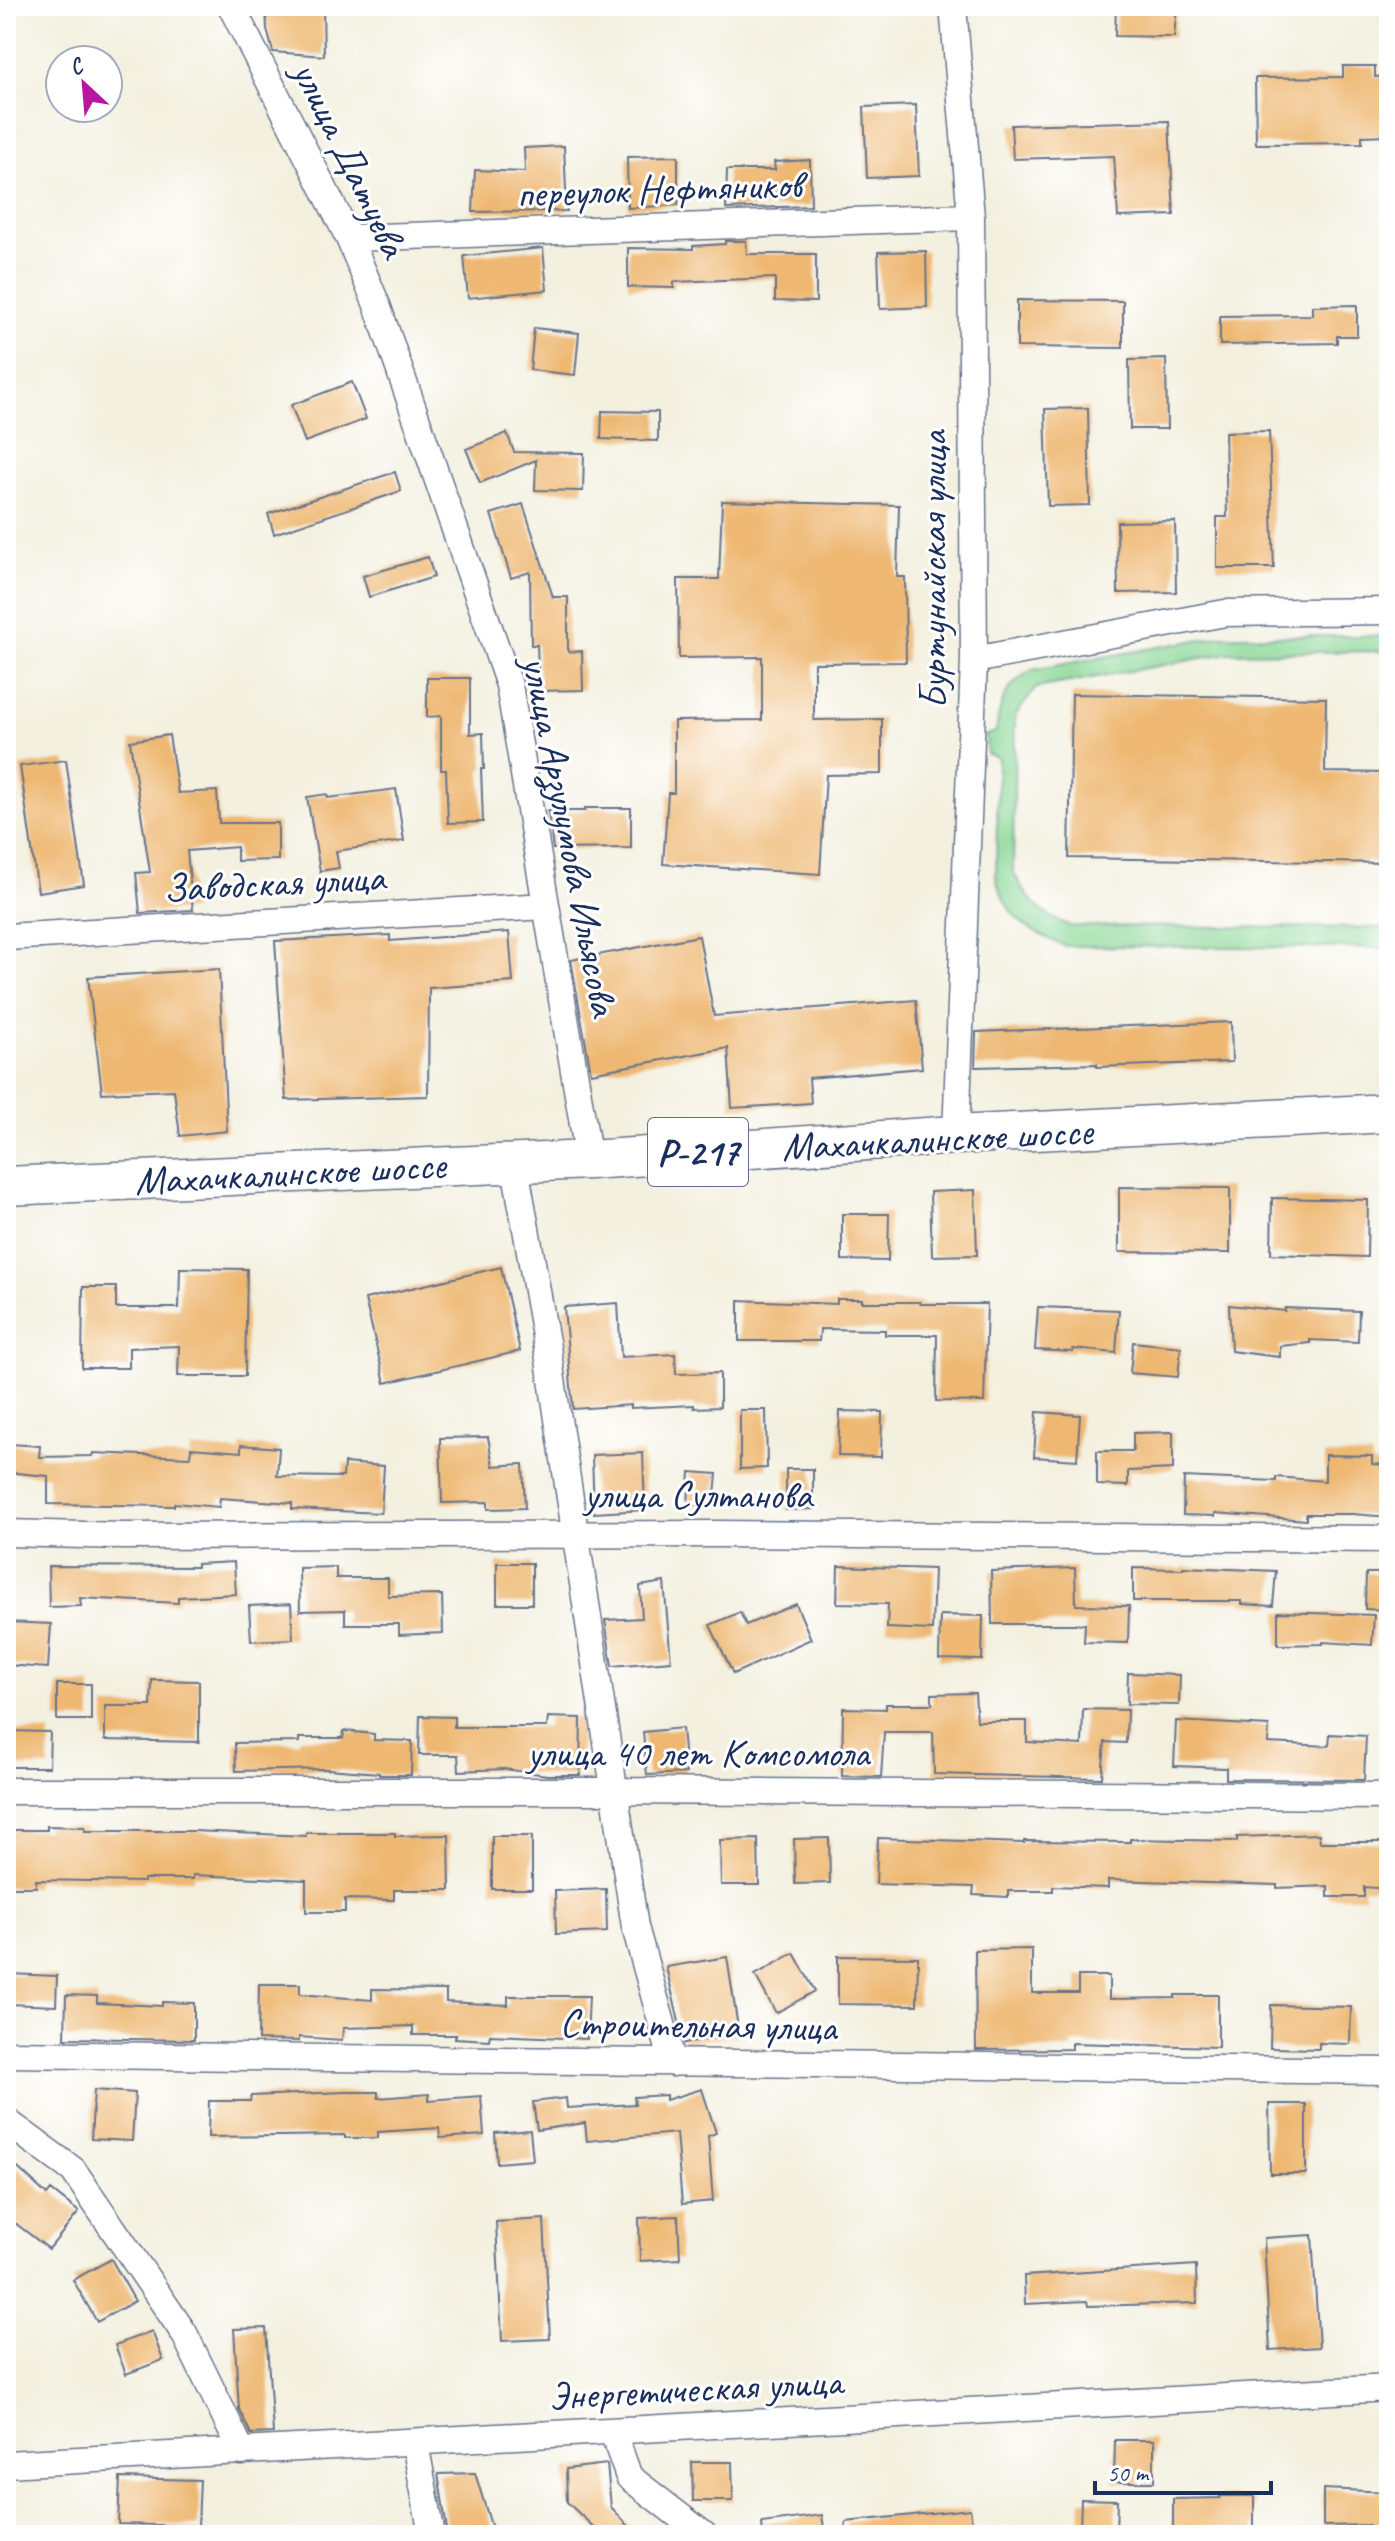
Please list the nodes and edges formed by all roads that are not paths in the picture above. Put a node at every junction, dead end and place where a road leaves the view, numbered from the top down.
1 (231, 6) edge
2 (953, 6) edge
3 (971, 217) junction
4 (349, 238) junction
5 (377, 305) joint
6 (1389, 611) edge
7 (974, 660) junction
8 (546, 906) junction
9 (6, 937) edge
10 (1389, 1113) edge
11 (956, 1135) junction
12 (589, 1160) junction
13 (514, 1161) junction
14 (6, 1186) edge
15 (6, 1533) edge
16 (577, 1534) junction
17 (1389, 1539) edge
18 (6, 1791) edge
19 (613, 1791) junction
20 (1389, 1796) edge
21 (6, 2054) edge
22 (673, 2063) junction
23 (1389, 2071) edge
24 (6, 2121) edge
25 (1389, 2388) edge
26 (613, 2432) junction
27 (415, 2443) junction
28 (242, 2452) junction
29 (6, 2464) edge
30 (432, 2535) edge
31 (704, 2535) edge

1 - 4 street, улица Датуева
2 - 3 street, Буртунайская улица
3 - 4 street, переулок Нефтяников
3 - 7 street, Буртунайская улица
4 - 5 street, улица Датуева
5 - 8 street, улица Арзулумова Ильясова
6 - 7 street
7 - 11 street, Буртунайская улица
8 - 9 street, Заводская улица
8 - 12 street, улица Арзулумова Ильясова
10 - 11 highway, Махачкалинское шоссе / Р-217
11 - 12 highway, Махачкалинское шоссе / Р-217
12 - 13 highway, Махачкалинское шоссе / Р-217
13 - 14 highway, Махачкалинское шоссе / Р-217
13 - 16 street
15 - 16 street, улица Султанова
16 - 17 street, улица Султанова
16 - 19 street
18 - 19 street, улица 40 лет Комсомола
19 - 20 street, улица 40 лет Комсомола
19 - 22 street
21 - 22 street, Строительная улица
22 - 23 street, Строительная улица
24 - 28 street
25 - 26 street, Энергетическая улица
26 - 27 street, Энергетическая улица
26 - 31 street
27 - 28 street, Энергетическая улица
27 - 30 street
28 - 29 street, Энергетическая улица

